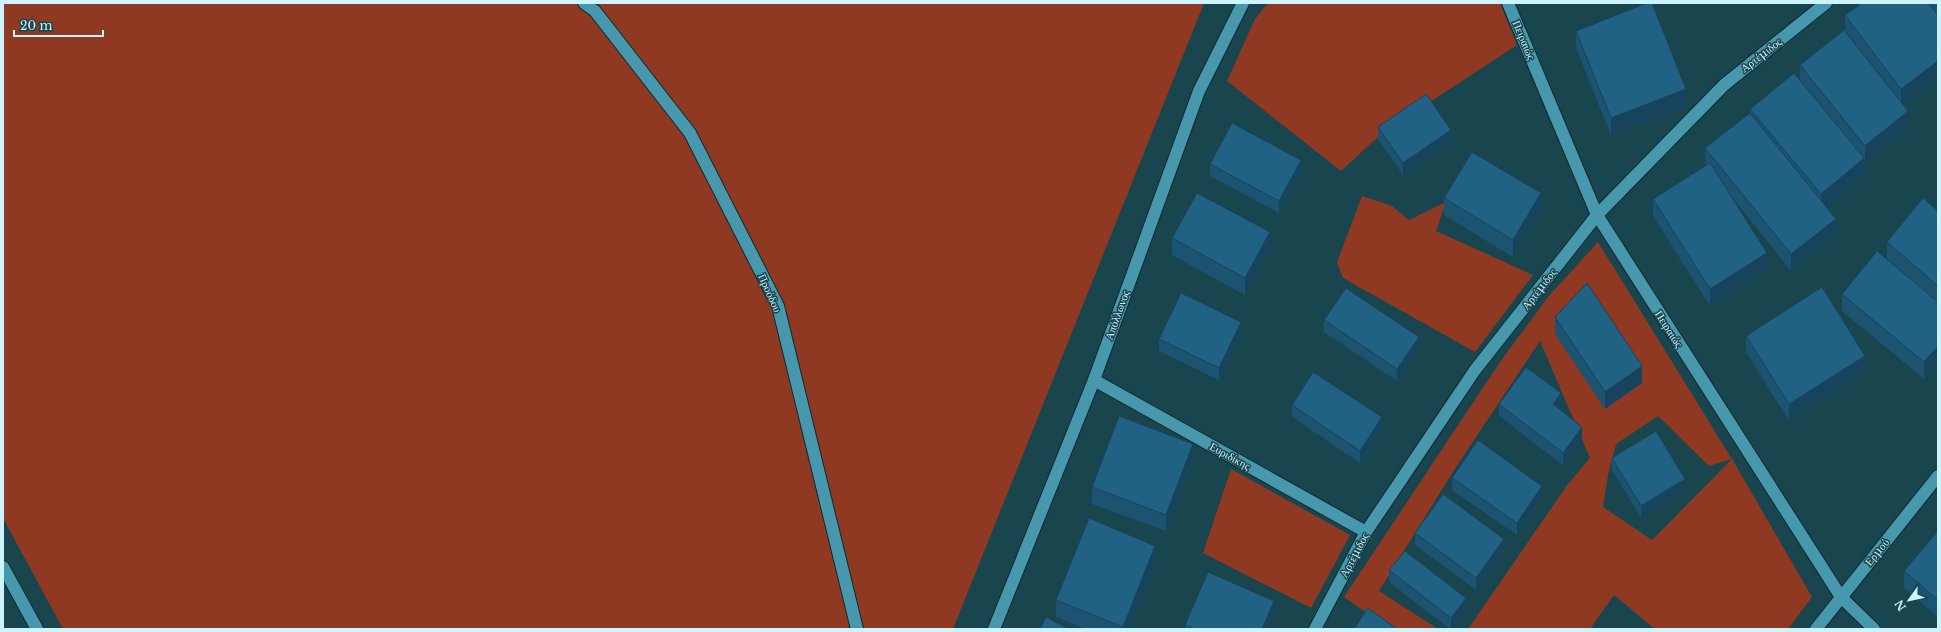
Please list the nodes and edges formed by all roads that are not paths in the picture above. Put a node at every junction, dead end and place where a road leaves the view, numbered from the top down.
1 (584, 3) edge
2 (1243, 3) edge
3 (1508, 3) edge
4 (1826, 3) edge
5 (1597, 215) junction
6 (1094, 380) junction
7 (1938, 476) edge
8 (1366, 532) junction
9 (3, 567) edge
10 (1841, 597) junction
11 (37, 629) edge
12 (857, 629) edge
13 (994, 629) edge
14 (1315, 629) edge
15 (1816, 629) edge
16 (1874, 629) edge

1 - 12 street, Προόδου
2 - 6 street, Απόλλωνος
3 - 5 street, Πειραιώς
4 - 5 street, Αρτέμιδος
5 - 8 street, Αρτέμιδος
5 - 10 street, Πειραιώς
6 - 8 street, Ευριδίκης
6 - 13 street, Απόλλωνος
7 - 10 street, Ερμού
8 - 14 street, Αρτέμιδος
9 - 11 street
10 - 15 street, Ερμού
10 - 16 street, Πειραιώς

